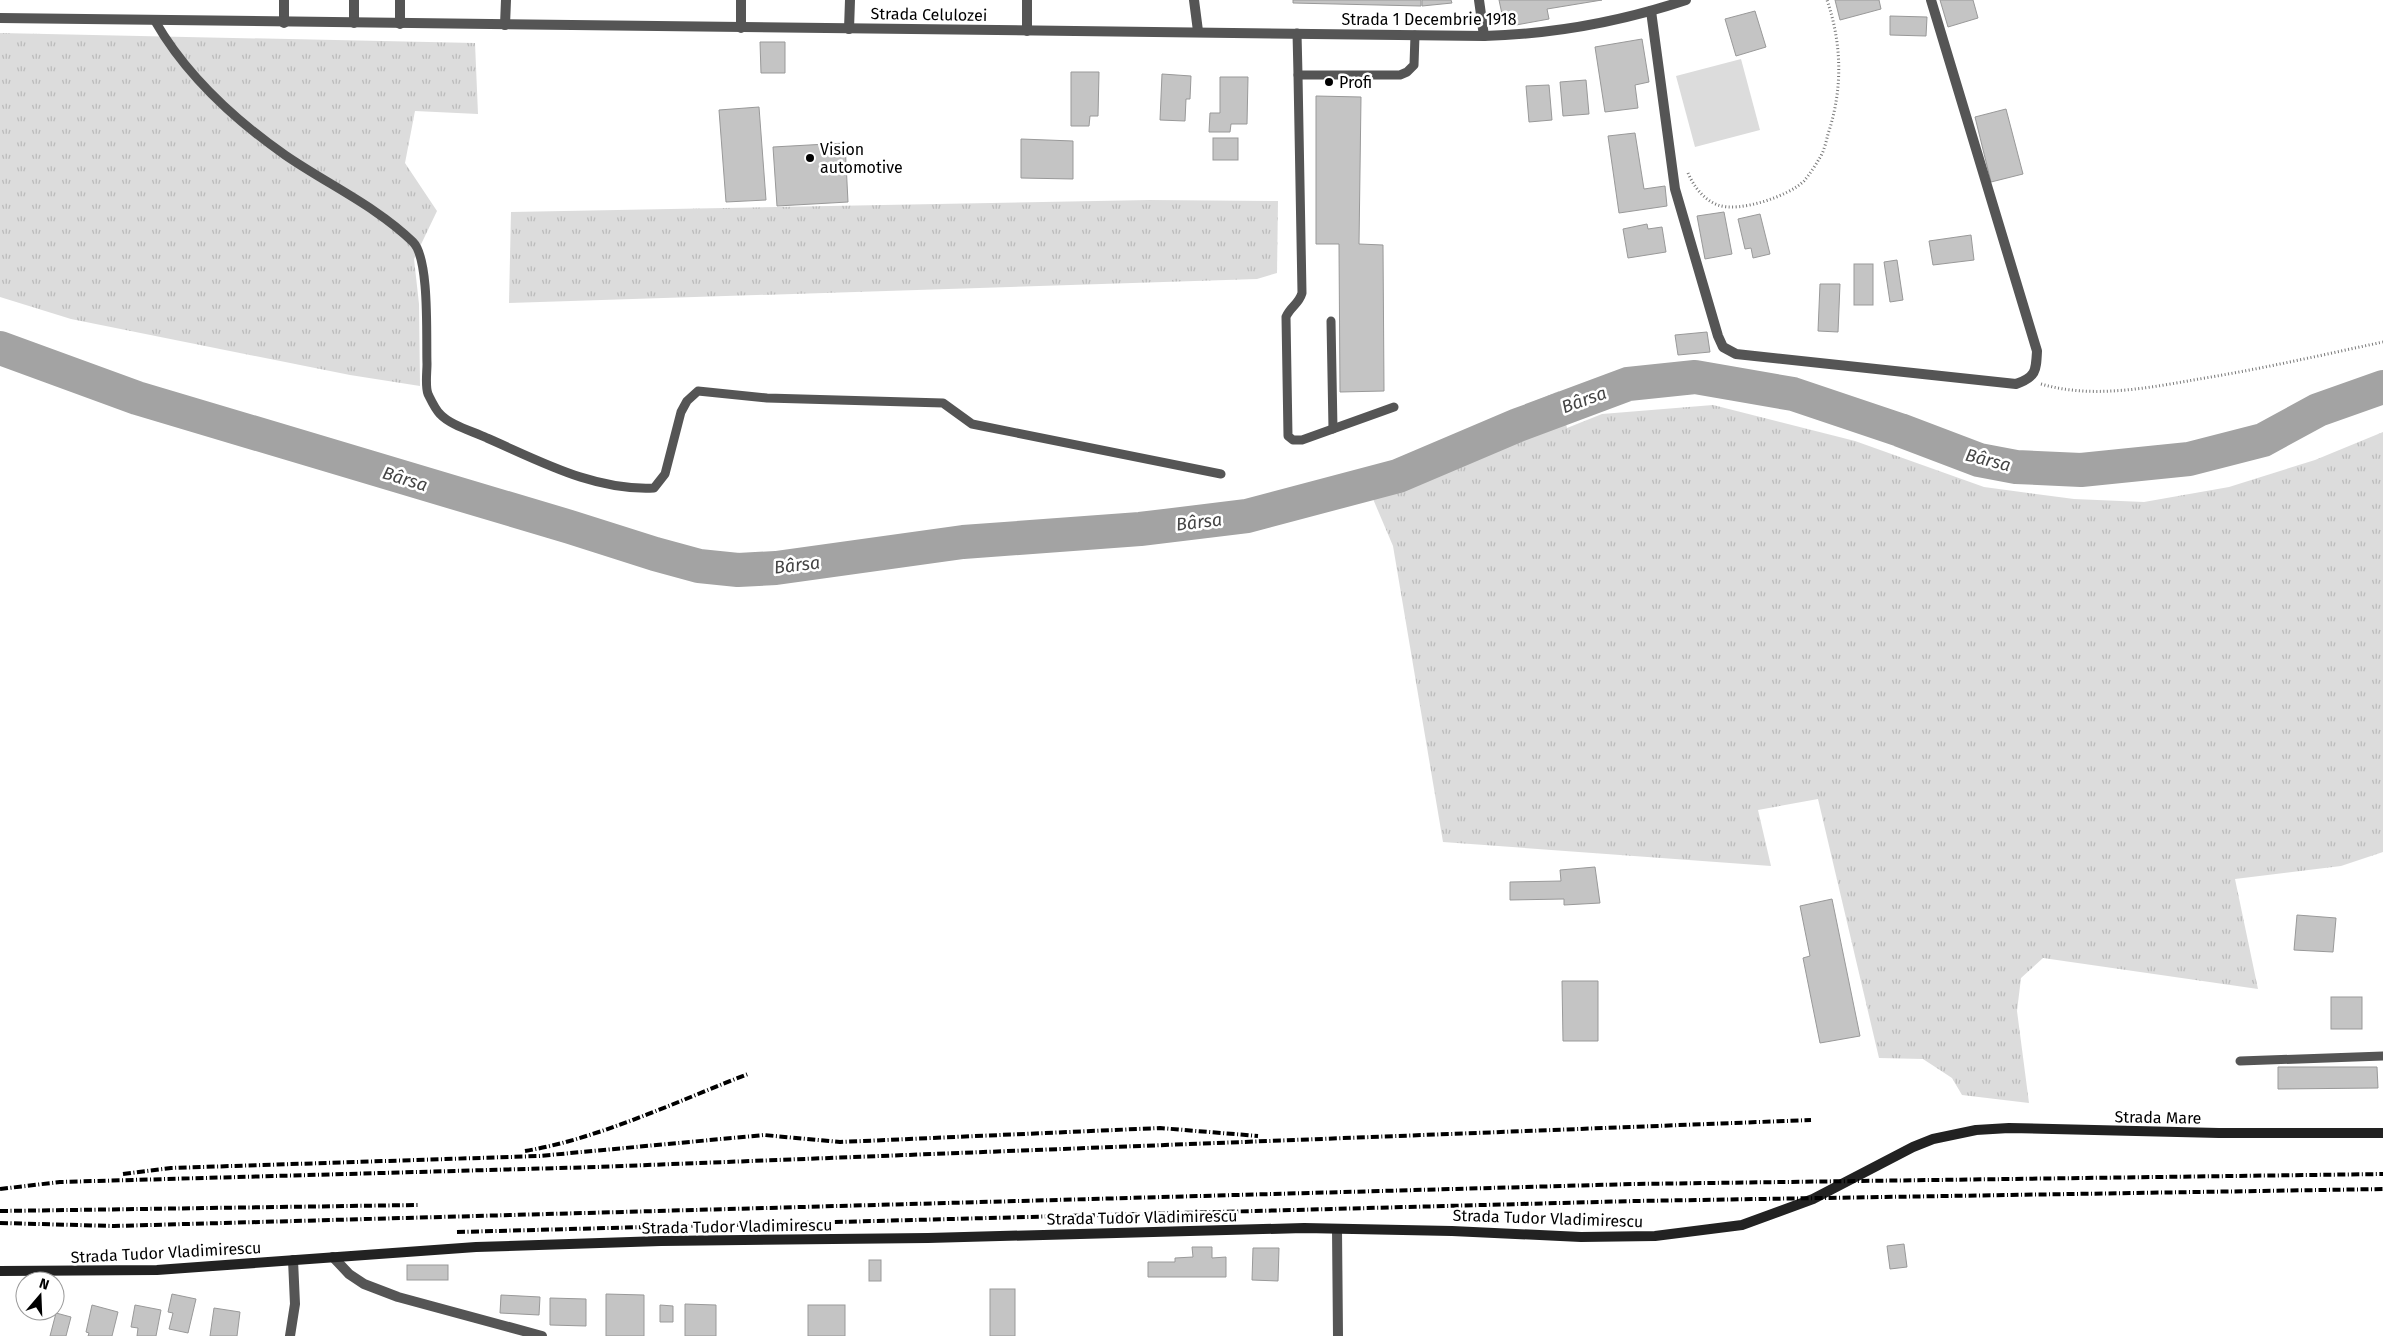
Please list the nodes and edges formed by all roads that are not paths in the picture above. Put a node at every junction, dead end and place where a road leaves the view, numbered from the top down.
1 (284, 0) edge
2 (354, 0) edge
3 (400, 0) edge
4 (506, 0) edge
5 (741, 0) edge
6 (850, 0) edge
7 (1027, 0) edge
8 (1194, 0) edge
9 (1479, 0) edge
10 (1686, 0) edge
11 (1931, 0) edge
12 (1651, 11) junction
13 (0, 18) edge
14 (155, 21) junction
15 (284, 23) junction
16 (354, 24) junction
17 (400, 24) junction
18 (505, 25) junction
19 (741, 28) junction
20 (849, 29) junction
21 (1027, 30) junction
22 (1198, 32) junction
23 (1298, 34) junction
24 (1415, 35) junction
25 (1484, 36) junction
26 (1298, 75) junction
27 (1331, 321) dead end
28 (1394, 407) dead end
29 (1332, 429) junction
30 (1221, 474) dead end
31 (2383, 1056) edge
32 (2240, 1060) dead end
33 (2383, 1133) edge
34 (1933, 1139) joint
35 (1337, 1229) junction
36 (333, 1257) junction
37 (293, 1260) junction
38 (0, 1270) edge
39 (290, 1336) edge
40 (542, 1336) edge
41 (1338, 1336) edge

1 - 15 street
2 - 16 street
3 - 17 street
4 - 18 street
5 - 19 street
6 - 20 street
7 - 21 street
8 - 22 street
9 - 25 street
10 - 12 street, Strada 1 Decembrie 1918
11 - 12 street
12 - 25 street, Strada 1 Decembrie 1918
13 - 14 street, Strada Celulozei
14 - 15 street, Strada Celulozei
14 - 30 lane
15 - 16 street, Strada Celulozei
16 - 17 street, Strada Celulozei
17 - 18 street, Strada Celulozei
18 - 19 street, Strada Celulozei
19 - 20 street, Strada Celulozei
20 - 21 street, Strada Celulozei
21 - 22 street, Strada Celulozei
22 - 23 street, Strada 1 Decembrie 1918
23 - 24 street, Strada 1 Decembrie 1918
23 - 26 lane
24 - 25 street, Strada 1 Decembrie 1918
24 - 26 lane
26 - 29 lane
27 - 29 lane
28 - 29 lane
31 - 32 lane
33 - 34 main road, Strada Mare
34 - 35 main road, Strada Tudor Vladimirescu
35 - 36 main road, Strada Tudor Vladimirescu
35 - 41 street
36 - 37 main road, Strada Tudor Vladimirescu
36 - 40 street
37 - 38 main road, Strada Tudor Vladimirescu
37 - 39 street

